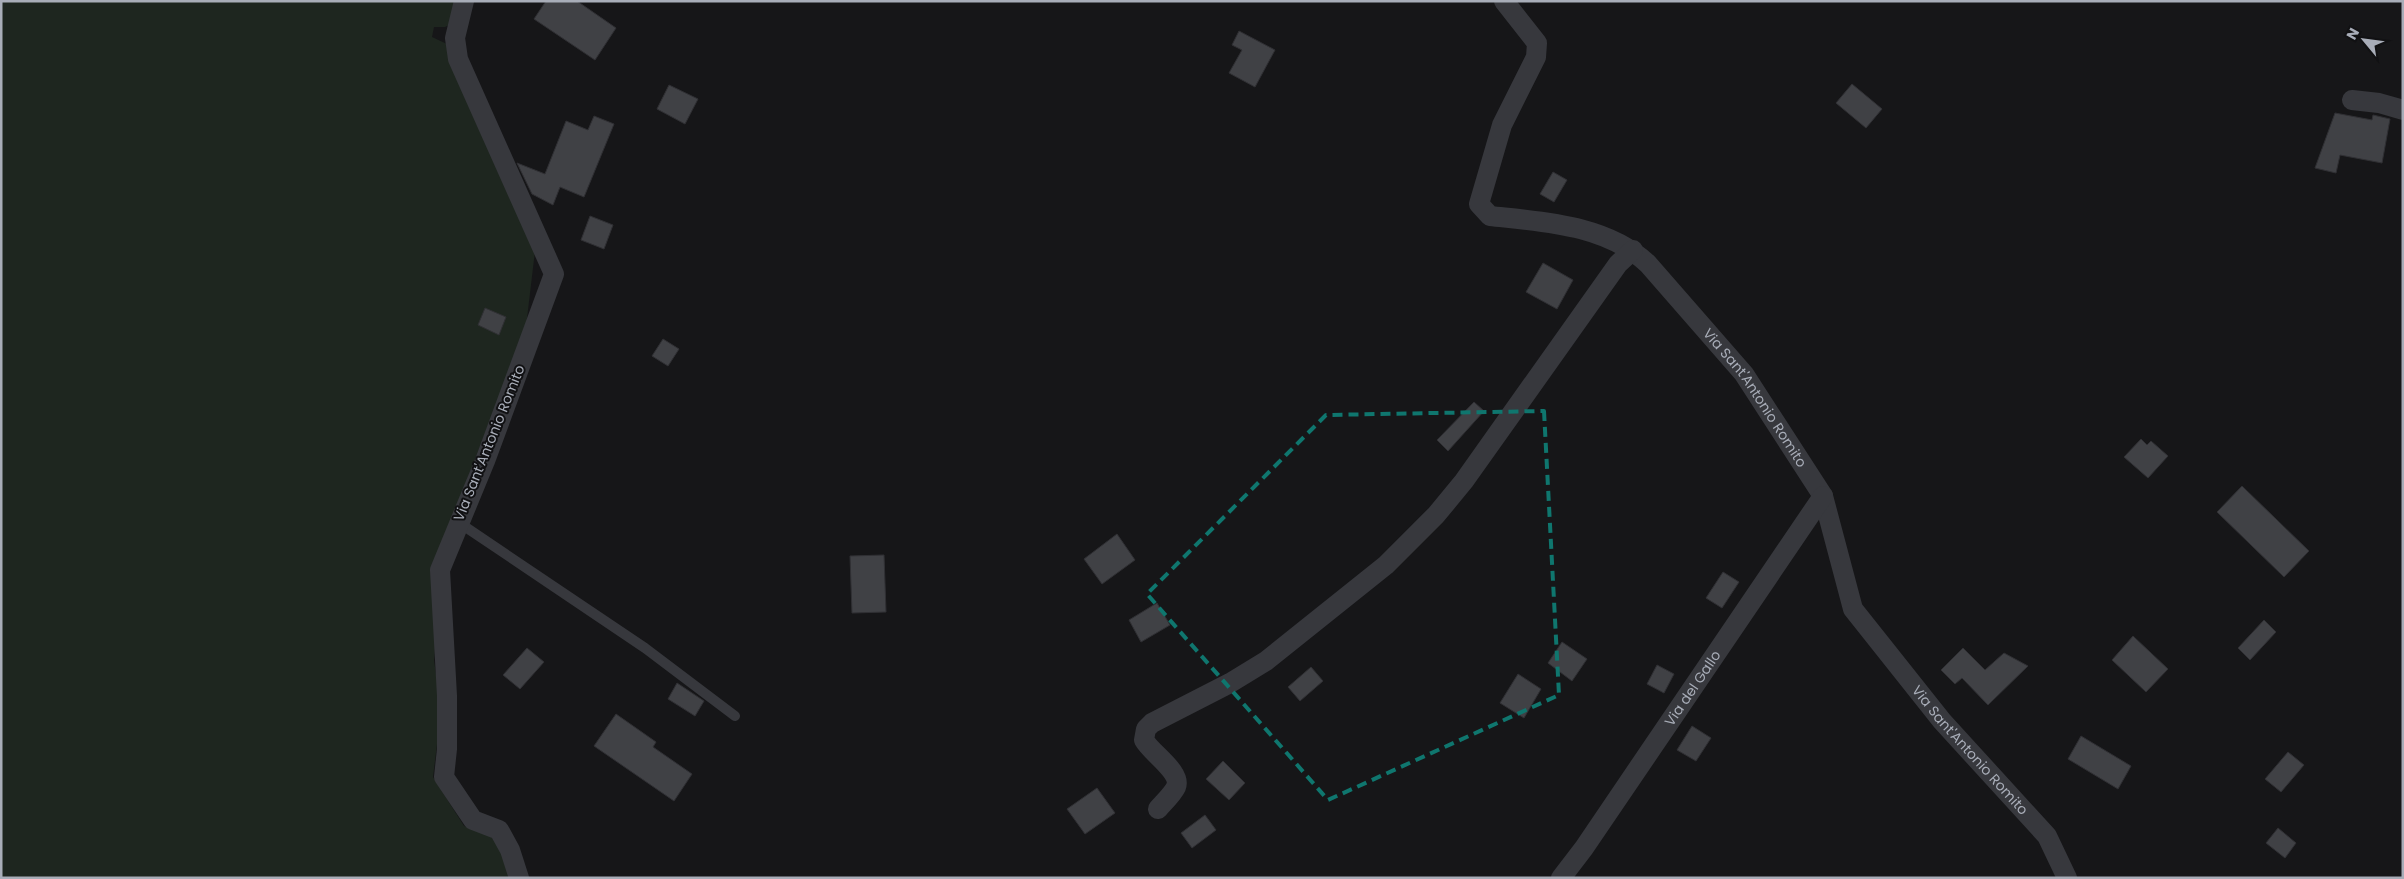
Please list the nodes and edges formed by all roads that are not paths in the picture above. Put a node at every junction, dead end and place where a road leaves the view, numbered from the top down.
1 (464, 1) edge
2 (1504, 1) edge
3 (2352, 100) dead end
4 (2403, 110) edge
5 (1633, 250) junction
6 (1823, 496) junction
7 (458, 522) junction
8 (735, 716) dead end
9 (1158, 809) dead end
10 (519, 878) edge
11 (1561, 878) edge
12 (2067, 878) edge

1 - 7 street, Via Sant'Antonio Romito
2 - 5 street, Via Sant'Antonio Romito
3 - 4 street
5 - 6 street, Via Sant'Antonio Romito
5 - 9 street
6 - 11 street, Via del Gallo
6 - 12 street, Via Sant'Antonio Romito
7 - 8 lane
7 - 10 street, Via Sant'Antonio Romito

